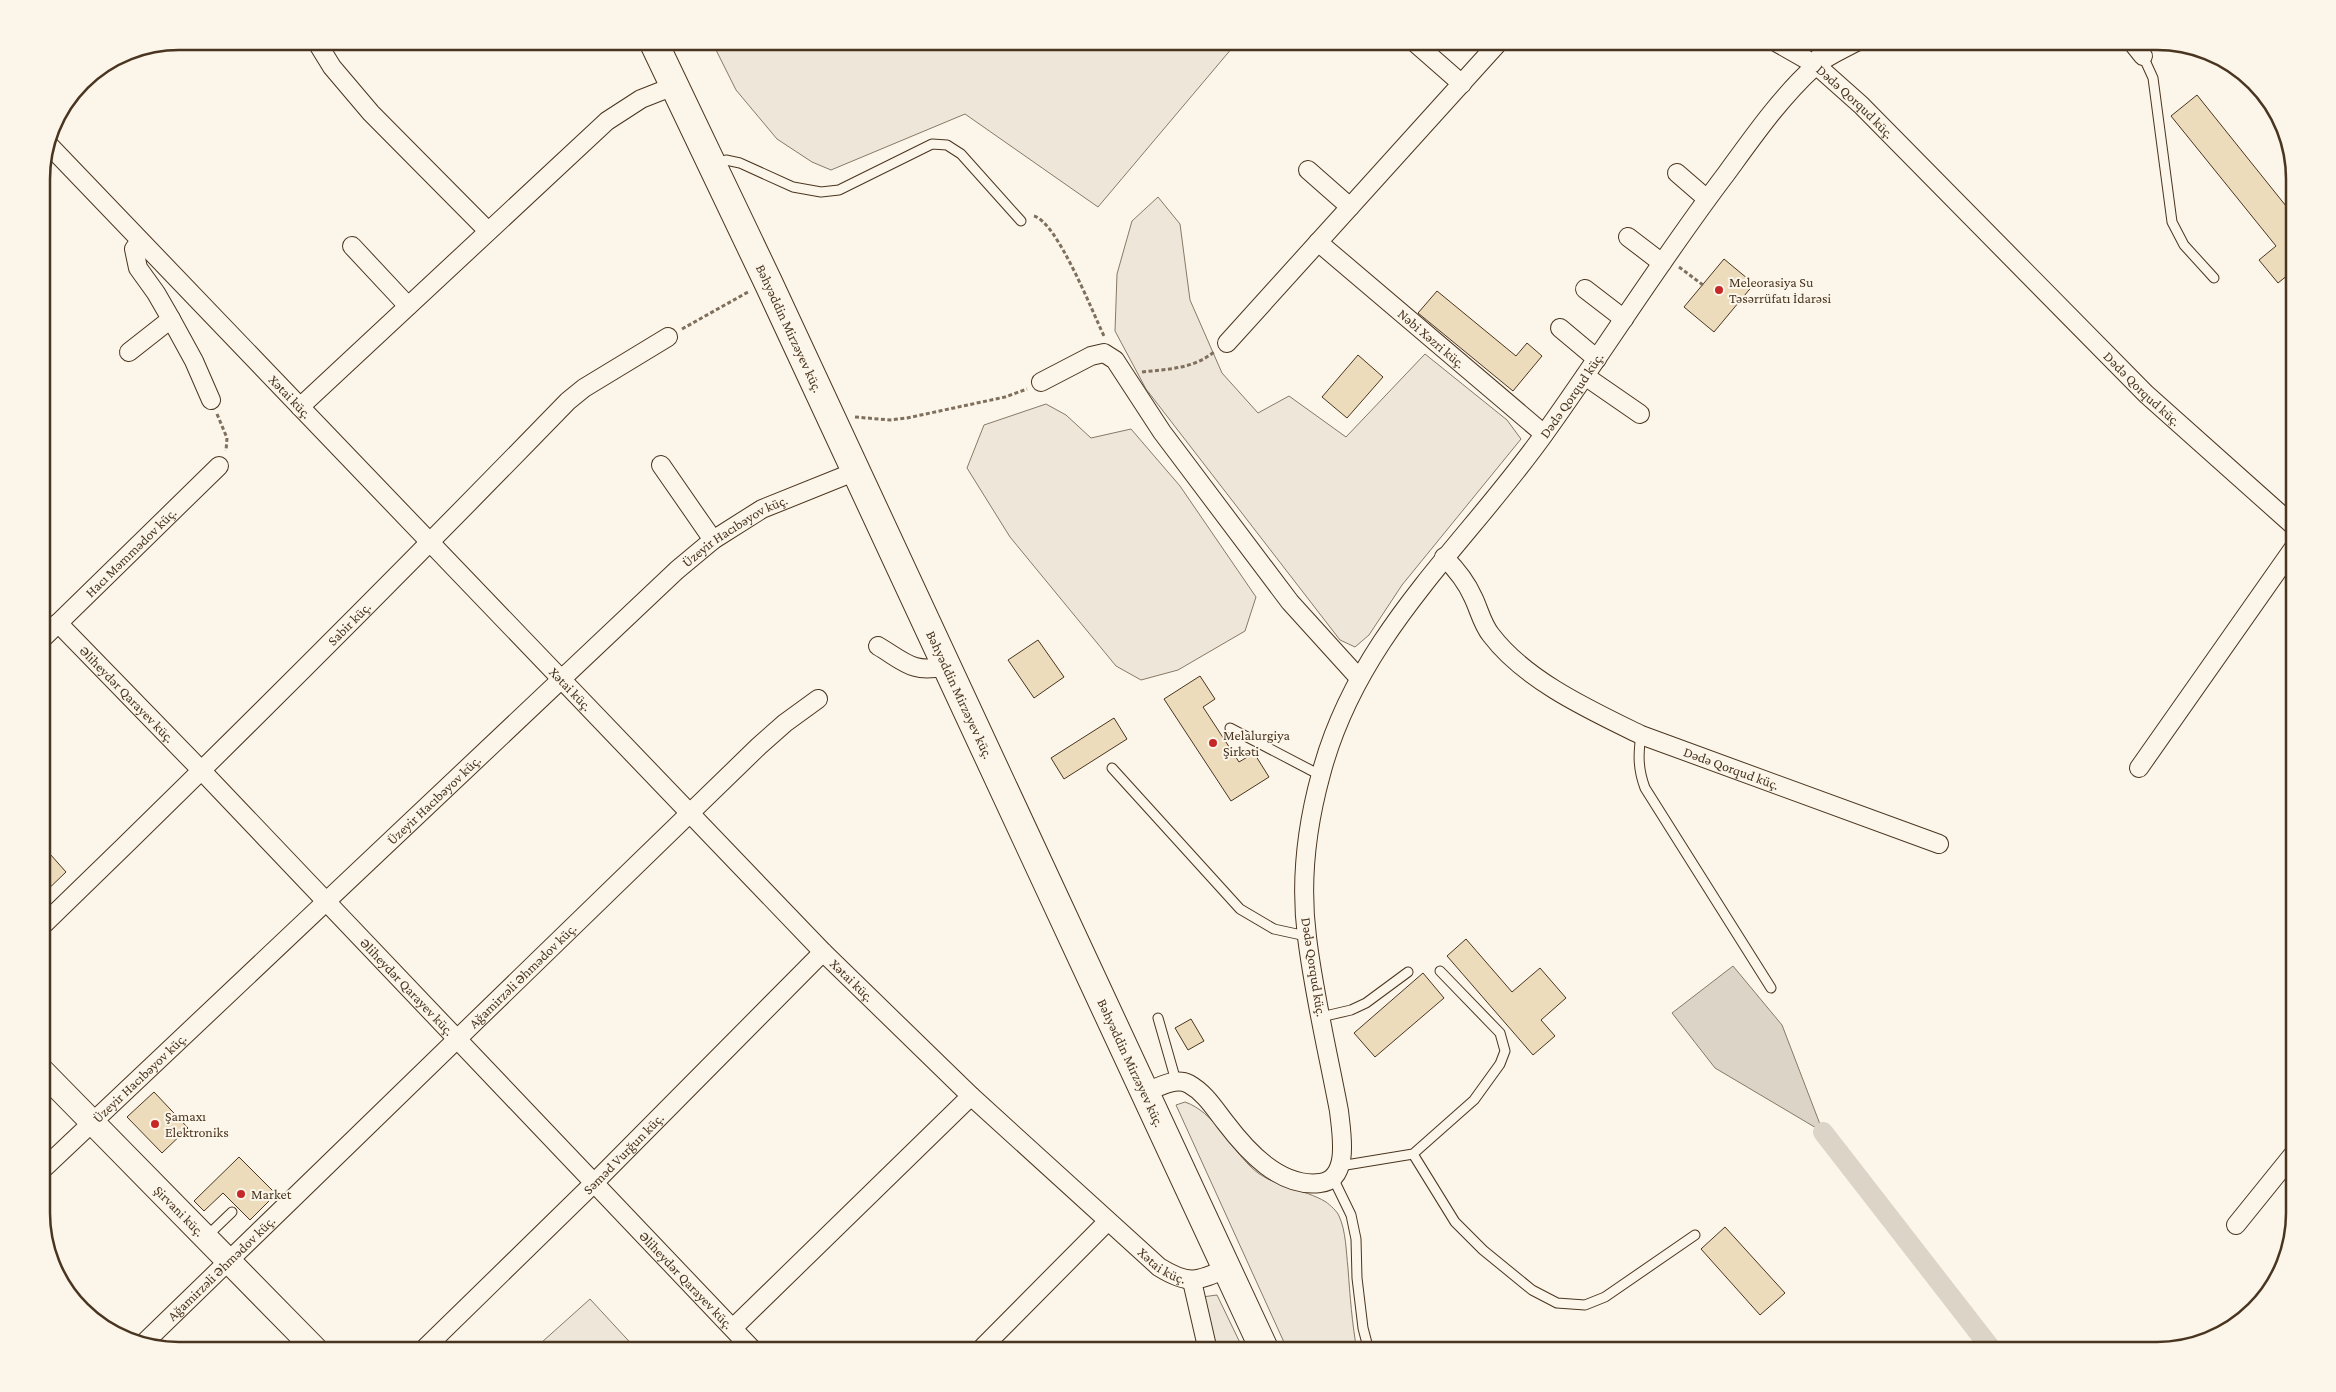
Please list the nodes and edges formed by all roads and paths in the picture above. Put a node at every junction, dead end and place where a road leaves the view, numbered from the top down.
1 (322, 50) edge
2 (657, 50) edge
3 (1423, 50) edge
4 (1492, 50) edge
5 (1790, 50) edge
6 (1823, 50) edge
7 (1842, 50) edge
8 (2138, 50) edge
9 (2143, 56) joint
10 (1816, 65) junction
11 (1462, 84) junction
12 (674, 86) junction
13 (53, 150) edge
14 (712, 164) junction
15 (1308, 170) dead end
16 (1677, 173) dead end
17 (1707, 199) junction
18 (1350, 207) junction
19 (1018, 218) joint
20 (488, 231) junction
21 (1628, 237) dead end
22 (140, 240) junction
23 (1318, 242) junction
24 (352, 246) dead end
25 (1664, 260) junction
26 (2214, 278) dead end
27 (768, 282) junction
28 (1703, 285) dead end
29 (1585, 289) dead end
30 (408, 306) junction
31 (171, 319) junction
32 (1624, 319) junction
33 (1560, 328) dead end
34 (668, 337) joint
35 (1227, 343) joint
36 (129, 352) dead end
37 (1104, 353) junction
38 (1597, 358) junction
39 (1124, 373) junction
40 (1585, 376) junction
41 (1041, 382) joint
42 (210, 400) joint
43 (300, 407) junction
44 (1640, 414) dead end
45 (833, 425) junction
46 (1544, 434) junction
47 (660, 465) dead end
48 (219, 466) joint
49 (854, 472) junction
50 (2286, 519) edge
51 (713, 540) junction
52 (431, 543) junction
53 (1444, 557) junction
54 (2286, 559) edge
55 (58, 623) junction
56 (50, 631) edge
57 (878, 646) dead end
58 (945, 666) junction
59 (1358, 677) junction
60 (562, 680) junction
61 (818, 699) dead end
62 (1230, 728) dead end
63 (1641, 735) junction
64 (1112, 768) dead end
65 (2139, 768) dead end
66 (202, 771) junction
67 (1320, 775) junction
68 (690, 814) junction
69 (1939, 844) dead end
70 (326, 903) junction
71 (50, 918) edge
72 (1306, 936) junction
73 (823, 952) junction
74 (1408, 972) dead end
75 (1440, 972) dead end
76 (1771, 988) dead end
77 (1321, 1017) junction
78 (1158, 1018) dead end
79 (456, 1039) junction
80 (50, 1079) edge
81 (1176, 1081) junction
82 (1146, 1092) junction
83 (971, 1096) junction
84 (91, 1122) junction
85 (1413, 1154) junction
86 (50, 1162) edge
87 (2286, 1163) edge
88 (1336, 1172) junction
89 (593, 1184) junction
90 (232, 1212) dead end
91 (1107, 1222) junction
92 (2236, 1225) dead end
93 (1696, 1235) dead end
94 (206, 1237) junction
95 (229, 1261) junction
96 (1227, 1268) junction
97 (1192, 1281) junction
98 (733, 1328) junction
99 (149, 1339) edge
100 (308, 1342) edge
101 (431, 1342) edge
102 (746, 1342) edge
103 (988, 1342) edge
104 (1206, 1342) edge
105 (1261, 1342) edge
106 (1367, 1342) edge

1 - 20 street
2 - 12 highway, Bəhyəddin Mirzəyev küç.
3 - 11 street
4 - 11 street
5 - 10 street
6 - 10 street
7 - 10 street
8 - 9 street
9 - 26 lane
10 - 17 street, Dədə Qorqud küç.
10 - 50 street, Dədə Qorqud küç.
11 - 18 street
12 - 14 highway, Bəhyəddin Mirzəyev küç.
12 - 20 street
13 - 22 street, Xətai küç.
14 - 19 lane
14 - 27 highway, Bəhyəddin Mirzəyev küç.
15 - 18 street
16 - 17 street
17 - 25 street, Dədə Qorqud küç.
18 - 23 street
19 - 37 path
20 - 30 street
21 - 25 street
22 - 31 street
22 - 43 street, Xətai küç.
23 - 35 street
23 - 46 street, Nəbi Xəzri küç.
24 - 30 street
25 - 28 path
25 - 32 street, Dədə Qorqud küç.
27 - 34 path
27 - 45 highway, Bəhyəddin Mirzəyev küç.
29 - 32 street
30 - 43 street
31 - 36 street
31 - 42 street
32 - 38 street, Dədə Qorqud küç.
33 - 38 street
34 - 52 street, Sabir küç.
35 - 39 path
37 - 39 street
37 - 41 street
38 - 40 street, Dədə Qorqud küç.
39 - 59 street
40 - 44 street
40 - 46 street, Dədə Qorqud küç.
41 - 45 path
42 - 48 path
43 - 52 street, Xətai küç.
45 - 49 highway, Bəhyəddin Mirzəyev küç.
46 - 53 street, Dədə Qorqud küç.
47 - 51 street
48 - 55 street, Hacı Məmmədov küç.
49 - 51 street, Üzeyir Hacıbəyov küç.
49 - 58 highway, Bəhyəddin Mirzəyev küç.
51 - 60 street, Üzeyir Hacıbəyov küç.
52 - 60 street, Xətai küç.
52 - 66 street, Sabir küç.
53 - 59 street, Dədə Qorqud küç.
53 - 63 street, Dədə Qorqud küç.
54 - 65 street
55 - 56 street, Hacı Məmmədov küç.
55 - 66 street, Əliheydər Qarayev küç.
57 - 58 street
58 - 82 highway, Bəhyəddin Mirzəyev küç.
59 - 67 street, Dədə Qorqud küç.
60 - 68 street, Xətai küç.
60 - 70 street, Üzeyir Hacıbəyov küç.
61 - 68 street, Ağamirzəli Əhmədov küç.
62 - 67 lane
63 - 69 street, Dədə Qorqud küç.
63 - 76 lane
64 - 72 lane
66 - 70 street, Əliheydər Qarayev küç.
66 - 71 street, Sabir küç.
67 - 72 street, Dədə Qorqud küç.
68 - 73 street, Xətai küç.
68 - 79 street, Ağamirzəli Əhmədov küç.
70 - 79 street, Əliheydər Qarayev küç.
70 - 84 street, Üzeyir Hacıbəyov küç.
72 - 77 street, Dədə Qorqud küç.
73 - 83 street, Xətai küç.
73 - 89 street, Səməd Vurğun küç.
74 - 77 lane
75 - 85 lane
77 - 88 street, Dədə Qorqud küç.
78 - 81 lane
79 - 89 street, Əliheydər Qarayev küç.
79 - 95 street, Ağamirzəli Əhmədov küç.
80 - 84 main road, Şirvani küç.
81 - 82 street
81 - 88 street
82 - 96 highway, Bəhyəddin Mirzəyev küç.
83 - 91 street, Xətai küç.
83 - 98 street
84 - 86 street, Üzeyir Hacıbəyov küç.
84 - 94 main road, Şirvani küç.
85 - 88 lane
85 - 93 lane
87 - 92 street
88 - 106 lane
89 - 98 street, Əliheydər Qarayev küç.
89 - 101 street, Səməd Vurğun küç.
90 - 94 lane
91 - 97 street, Xətai küç.
91 - 103 street
94 - 95 main road, Şirvani küç.
95 - 99 street, Ağamirzəli Əhmədov küç.
95 - 100 main road, Şirvani küç.
96 - 97 street, Xətai küç.
96 - 105 highway, Bəhyəddin Mirzəyev küç.
97 - 104 street
98 - 102 street, Əliheydər Qarayev küç.

